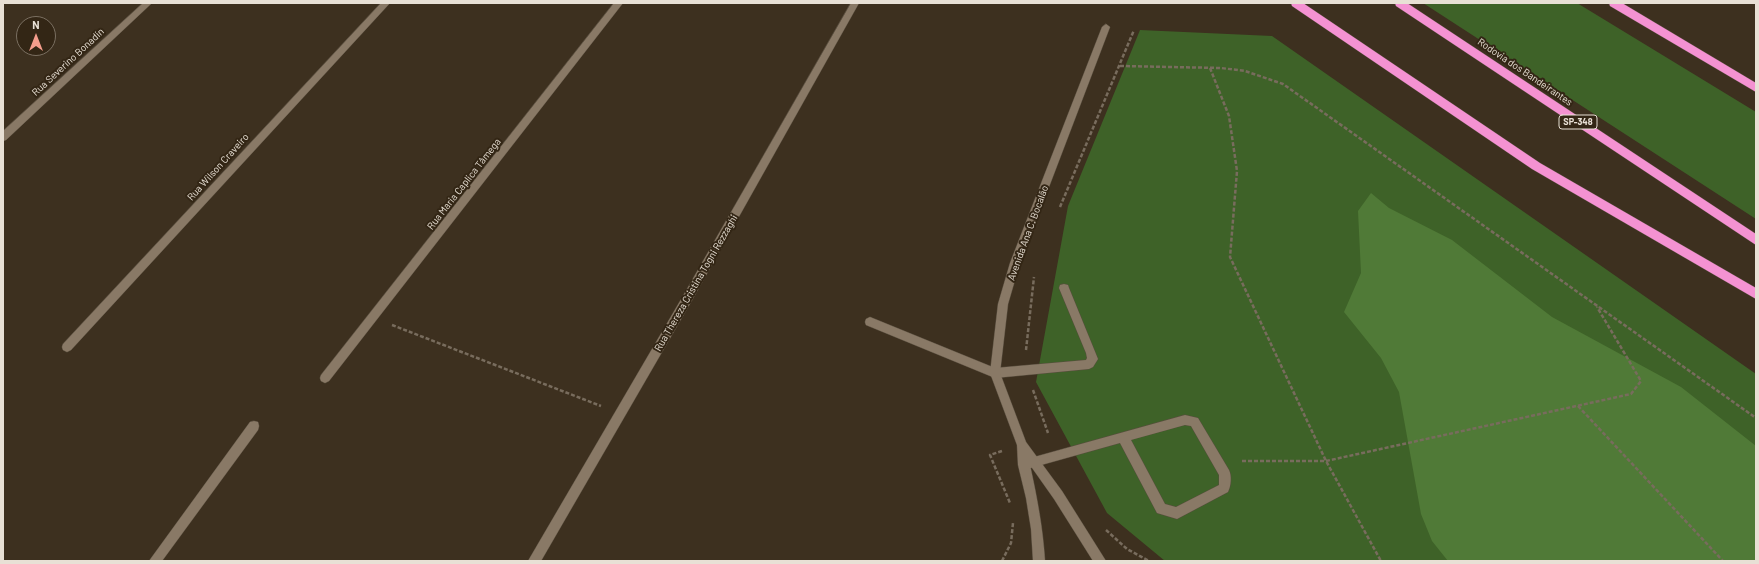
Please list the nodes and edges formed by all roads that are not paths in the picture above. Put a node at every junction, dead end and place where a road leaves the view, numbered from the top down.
1 (148, 3) edge
2 (386, 3) edge
3 (619, 3) edge
4 (855, 3) edge
5 (1296, 3) edge
6 (1400, 3) edge
7 (1614, 3) edge
8 (1106, 27) dead end
9 (1756, 88) edge
10 (3, 137) edge
11 (1756, 240) edge
12 (1064, 288) dead end
13 (1756, 294) edge
14 (870, 322) dead end
15 (67, 347) dead end
16 (995, 373) junction
17 (325, 378) dead end
18 (254, 426) dead end
19 (1123, 437) junction
20 (1022, 445) junction
21 (1035, 462) junction
22 (1024, 465) junction
23 (155, 561) edge
24 (534, 561) edge
25 (1039, 561) edge
26 (1100, 561) edge

1 - 10 street, Rua Severino Bonadin
2 - 15 street, Rua Wilson Craveiro
3 - 17 street, Rua Maria Caplica Tâmega
4 - 24 street, Rua Thereza Cristina Togni Rezzaghi
5 - 13 highway
6 - 11 highway, Rodovia dos Bandeirantes / SP-348
7 - 9 highway
8 - 16 street, Avenida Ana C. Bocalão
12 - 16 street
14 - 16 street
16 - 20 street, Avenida Ana C. Bocalão
18 - 23 street
19 - 19 street
19 - 21 street
20 - 21 street, Avenida Ana C. Bocalão
20 - 22 street, Avenida Ana C. Bocalão
21 - 22 street
21 - 26 street, Avenida Ana C. Bocalão
22 - 25 street, Avenida Ana C. Bocalão

